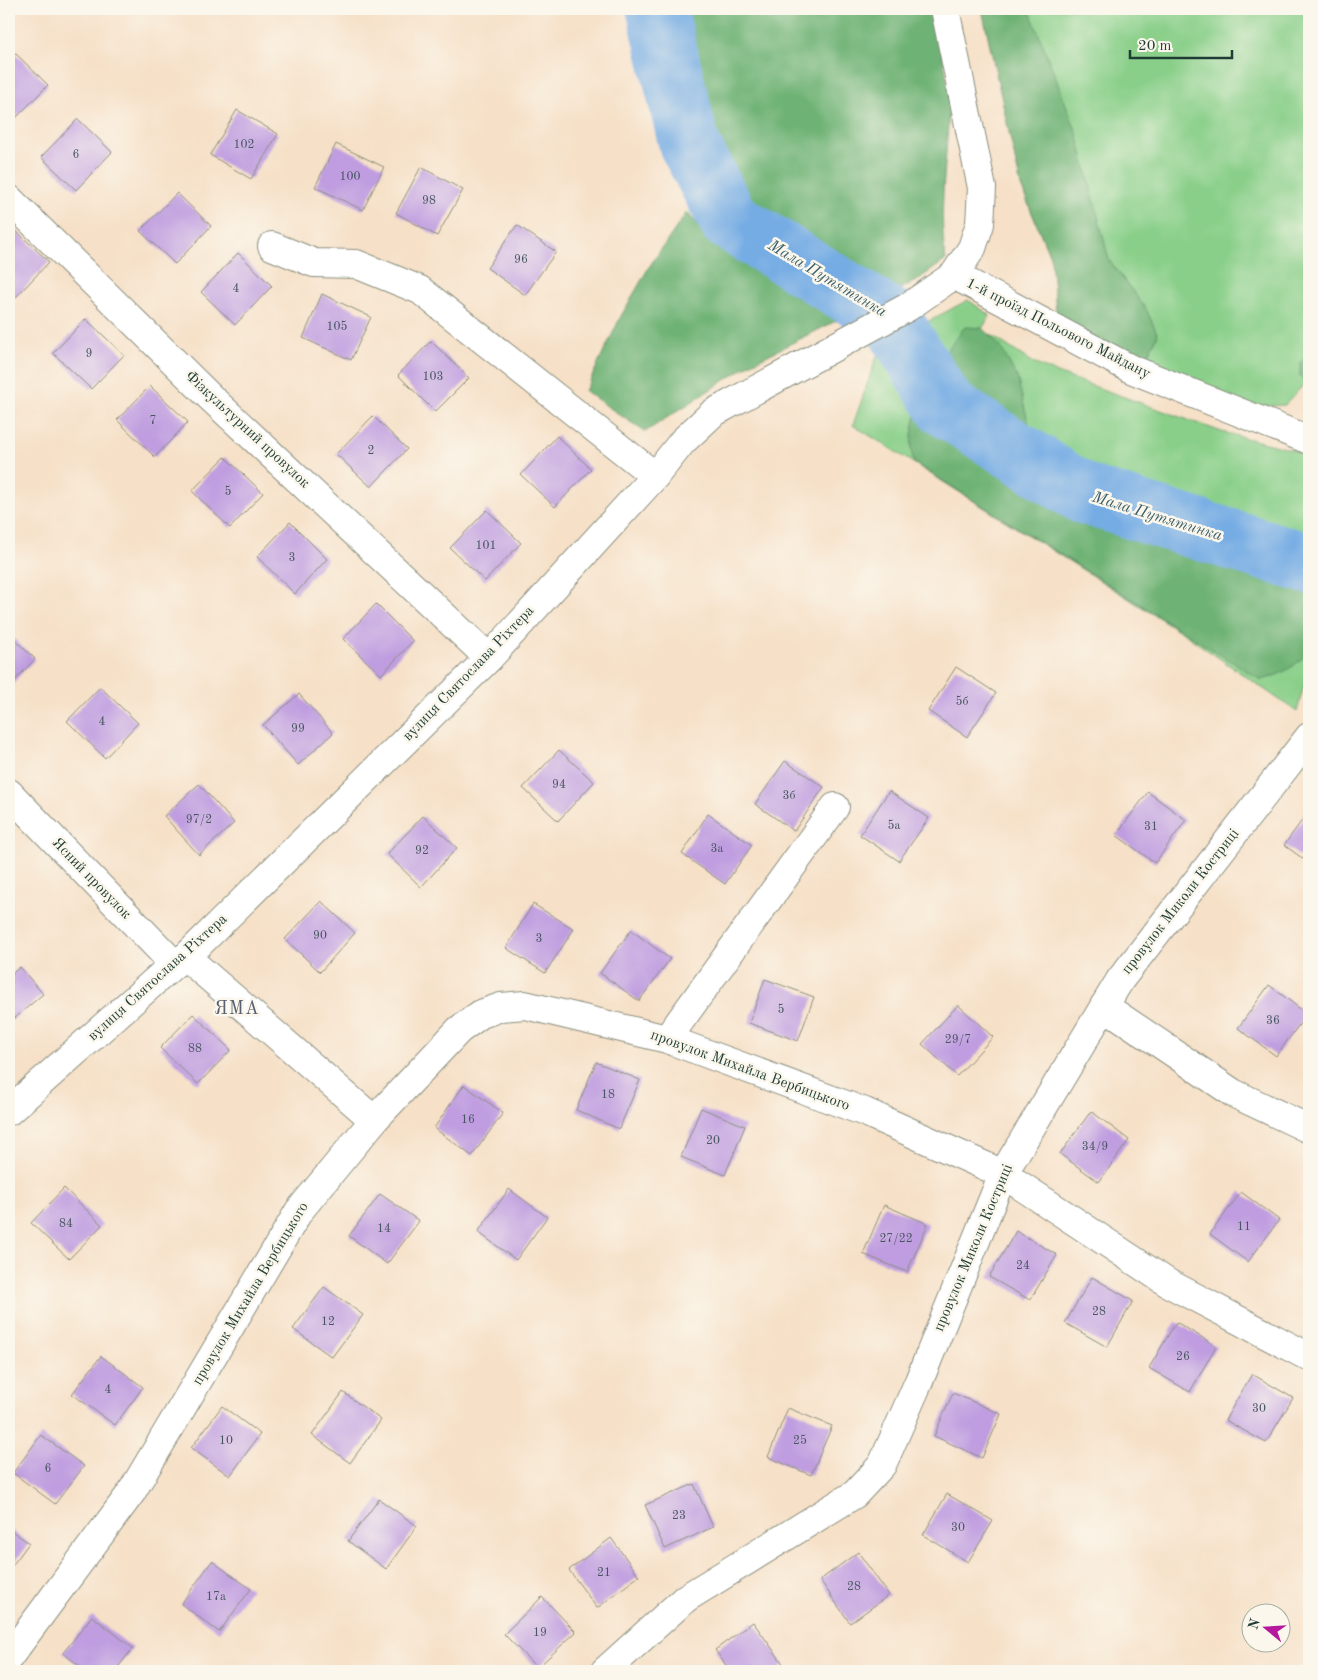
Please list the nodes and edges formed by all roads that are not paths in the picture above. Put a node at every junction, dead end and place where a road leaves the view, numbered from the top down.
1 (945, 9) edge
2 (9, 199) edge
3 (272, 246) dead end
4 (954, 275) junction
5 (1309, 440) edge
6 (655, 476) junction
7 (489, 658) junction
8 (1306, 747) edge
9 (9, 793) edge
10 (835, 807) dead end
11 (180, 961) junction
12 (1104, 1006) junction
13 (667, 1038) junction
14 (9, 1111) edge
15 (374, 1120) junction
16 (1309, 1129) edge
17 (1002, 1174) junction
18 (1309, 1357) edge
19 (9, 1657) edge
20 (605, 1671) edge

1 - 4 street, 1-й проїзд Польового Майдану
2 - 7 street, Фізкультурний провулок
3 - 6 street
4 - 5 street, 1-й проїзд Польового Майдану
4 - 6 street, вулиця Святослава Ріхтера
6 - 7 street, вулиця Святослава Ріхтера
7 - 11 street, вулиця Святослава Ріхтера
8 - 12 street, провулок Миколи Костриці
9 - 11 street, Ясний провулок
10 - 13 street
11 - 14 street, вулиця Святослава Ріхтера
11 - 15 street, Ясний провулок
12 - 16 street
12 - 17 street, провулок Миколи Костриці
13 - 15 street, провулок Михайла Вербицького
13 - 17 street, провулок Михайла Вербицького
15 - 19 street, провулок Михайла Вербицького
17 - 18 street, провулок Михайла Вербицького
17 - 20 street, провулок Миколи Костриці

